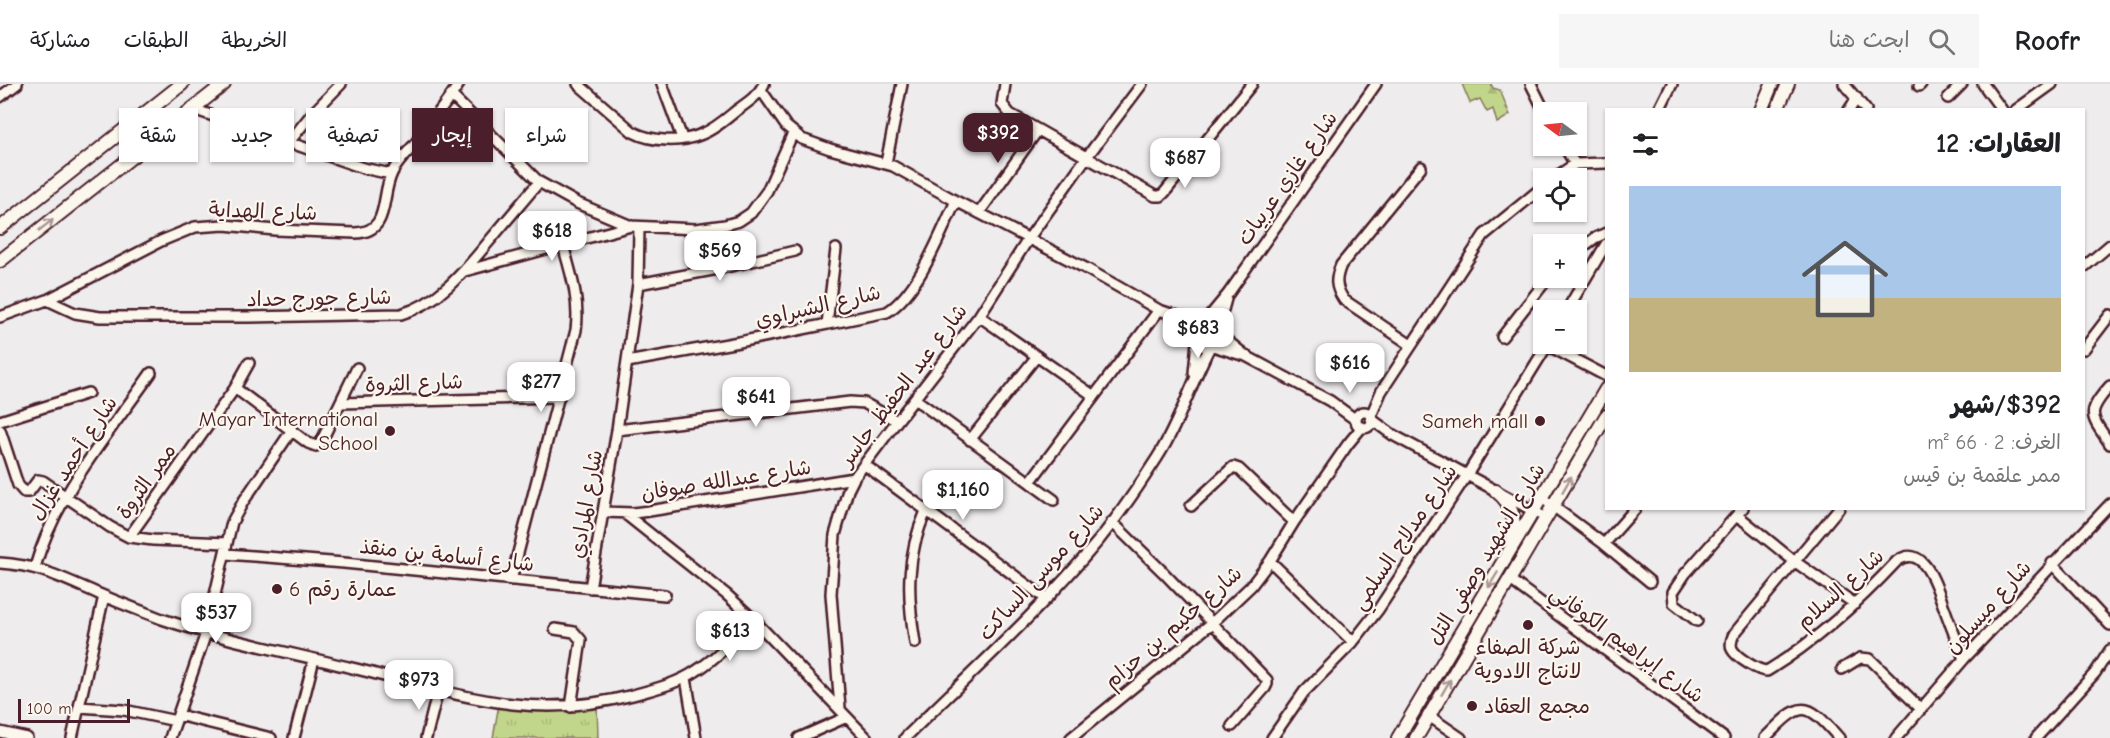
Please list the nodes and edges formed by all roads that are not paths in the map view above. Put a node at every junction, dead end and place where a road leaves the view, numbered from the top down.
1 (17, 84) edge
2 (182, 84) edge
3 (224, 84) edge
4 (341, 84) edge
5 (459, 84) edge
6 (578, 84) edge
7 (662, 84) edge
8 (902, 84) edge
9 (1005, 84) edge
10 (1142, 84) edge
11 (1252, 84) edge
12 (1376, 84) edge
13 (1531, 84) edge
14 (1672, 84) edge
15 (1772, 84) edge
16 (1788, 84) edge
17 (1844, 84) edge
18 (1962, 84) edge
19 (1983, 84) edge
20 (2052, 84) edge
21 (762, 87) edge
22 (452, 96) junction
23 (0, 97) edge
24 (1857, 98) junction
25 (1948, 98) dead end
26 (1540, 102) edge
27 (194, 108) edge
28 (1660, 108) edge
29 (1762, 108) edge
30 (1778, 108) edge
31 (1850, 108) edge
32 (1864, 108) edge
33 (2001, 108) edge
34 (2019, 108) edge
35 (1038, 130) junction
36 (793, 133) junction
37 (294, 136) edge
38 (682, 138) junction
39 (294, 142) edge
40 (1570, 156) edge
41 (1086, 158) junction
42 (126, 162) edge
43 (886, 163) junction
44 (1605, 163) edge
45 (1575, 164) junction
46 (1421, 167) dead end
47 (1569, 168) edge
48 (391, 174) junction
49 (539, 182) junction
50 (1533, 195) edge
51 (956, 201) junction
52 (979, 213) junction
53 (635, 226) junction
54 (0, 228) edge
55 (1605, 233) edge
56 (1029, 238) junction
57 (1587, 244) edge
58 (563, 245) junction
59 (2110, 245) edge
60 (1605, 246) edge
61 (836, 249) dead end
62 (795, 251) dead end
63 (0, 261) edge
64 (2085, 266) edge
65 (465, 271) junction
66 (638, 284) junction
67 (1540, 288) edge
68 (1228, 294) junction
69 (46, 300) junction
70 (1573, 300) edge
71 (1162, 312) junction
72 (2110, 315) edge
73 (980, 316) junction
74 (0, 317) edge
75 (827, 324) junction
76 (1203, 324) junction
77 (1219, 331) junction
78 (1502, 337) dead end
79 (1196, 340) junction
80 (1411, 345) junction
81 (1211, 347) junction
82 (2085, 348) edge
83 (1541, 354) edge
84 (1565, 354) edge
85 (1037, 356) junction
86 (1246, 356) junction
87 (627, 362) junction
88 (249, 363) dead end
89 (357, 368) dead end
90 (151, 373) dead end
91 (1605, 375) edge
92 (1194, 378) junction
93 (2110, 386) edge
94 (235, 388) junction
95 (1605, 391) edge
96 (88, 393) dead end
97 (560, 396) junction
98 (1094, 396) junction
99 (915, 399) junction
100 (341, 403) junction
101 (1605, 418) edge
102 (1364, 419) junction
103 (0, 421) edge
104 (897, 421) junction
105 (0, 430) edge
106 (292, 430) junction
107 (616, 430) junction
108 (970, 440) junction
109 (2110, 444) edge
110 (865, 465) junction
111 (1467, 475) junction
112 (855, 478) junction
113 (1030, 482) junction
114 (1496, 491) junction
115 (65, 495) junction
116 (1542, 498) junction
117 (1054, 500) dead end
118 (2110, 504) edge
119 (1191, 506) dead end
120 (1553, 507) junction
121 (1634, 510) edge
122 (1837, 510) edge
123 (926, 511) junction
124 (1534, 511) junction
125 (603, 512) junction
126 (1740, 512) edge
127 (624, 513) junction
128 (1546, 518) junction
129 (1112, 522) junction
130 (1294, 522) junction
131 (129, 537) junction
132 (227, 543) junction
133 (1604, 544) junction
134 (1511, 550) junction
135 (226, 554) junction
136 (1270, 561) junction
137 (1794, 561) junction
138 (0, 563) edge
139 (2052, 563) junction
140 (35, 567) junction
141 (1509, 579) junction
142 (511, 580) junction
143 (1650, 582) dead end
144 (590, 588) junction
145 (665, 595) dead end
146 (104, 596) junction
147 (1046, 599) junction
148 (1855, 604) junction
149 (753, 619) junction
150 (1697, 621) dead end
151 (1212, 623) junction
152 (2110, 625) edge
153 (555, 629) dead end
154 (206, 633) junction
155 (1353, 642) junction
156 (915, 643) dead end
157 (2110, 650) edge
158 (314, 659) junction
159 (1964, 659) junction
160 (1842, 669) dead end
161 (686, 678) junction
162 (438, 690) junction
163 (79, 707) junction
164 (571, 707) junction
165 (840, 708) junction
166 (1921, 709) junction
167 (1429, 716) junction
168 (847, 717) junction
169 (177, 718) junction
170 (1232, 726) dead end
171 (0, 732) edge
172 (27, 738) edge
173 (72, 738) edge
174 (170, 738) edge
175 (272, 738) edge
176 (294, 738) edge
177 (426, 738) edge
178 (696, 738) edge
179 (799, 738) edge
180 (867, 738) edge
181 (905, 738) edge
182 (1071, 738) edge
183 (1272, 738) edge
184 (1398, 738) edge
185 (1416, 738) edge
186 (1461, 738) edge
187 (1724, 738) edge
188 (1765, 738) edge
189 (1839, 738) edge
190 (1896, 738) edge
191 (2036, 738) edge

1 - 23 street
2 - 54 main road
3 - 27 main road
4 - 37 street
5 - 22 street, شارع الهداية
6 - 38 street
7 - 38 street
8 - 43 street
9 - 35 street
10 - 41 street, شارع عبد الحفيظ جاسر
11 - 41 street
12 - 68 street, شارع غازي عربيات
13 - 26 street
14 - 28 street
15 - 29 main road
16 - 30 main road
17 - 24 street
18 - 25 street
19 - 33 street
20 - 34 street
21 - 36 street
21 - 38 street
22 - 48 street, شارع الهداية
22 - 49 street
24 - 31 street
24 - 32 street
35 - 41 street
35 - 52 street
36 - 43 street
36 - 53 street
39 - 48 street
40 - 45 street
41 - 56 street, شارع عبد الحفيظ جاسر
63 -> 42 main road
43 - 51 street
44 - 45 street
45 - 47 street
46 - 80 street
48 - 69 street, شارع الهداية
49 - 53 street
49 - 65 street, شارع جورج حداد
50 - 80 street, شارع حكيم بن حزام
51 - 52 street
51 - 75 street, شارع الشبراوي
52 - 56 street
53 - 58 street
53 - 66 street, شارع المرادي
55 - 57 street
56 - 71 street
56 - 73 street, شارع عبد الحفيظ جاسر
58 - 65 street
58 - 97 street
59 - 64 street
60 - 70 street
61 - 75 street
62 - 66 street
65 - 69 street, شارع جورج حداد
66 - 87 street, شارع المرادي
67 - 78 street
68 - 76 street, شارع غازي عربيات
68 - 77 street, شارع غازي عربيات
69 - 74 street, شارع الهداية
71 - 76 street
71 - 79 street
71 - 98 street
72 - 82 street
73 - 85 street
73 - 99 street, شارع عبد الحفيظ جاسر
75 - 87 street, شارع الشبراوي
76 - 77 street
76 - 79 street
77 - 81 street
77 - 86 street
79 - 81 street
79 - 92 street, شارع موسى الساكت
80 - 102 street, شارع حكيم بن حزام
81 - 86 street
81 - 92 street, شارع موسى الساكت
83 - 111 street, شارع مدلاج السلمي
84 - 91 street
85 - 98 street
85 - 108 street
86 - 102 street
87 - 107 street, شارع المرادي
88 - 94 street, ممر الثروة
89 - 100 street
90 - 115 street, شارع أحمد غزال
92 - 129 street, شارع موسى الساكت
93 - 109 street
94 - 106 street
94 - 131 street, ممر الثروة
95 - 116 main road, شارع الشهيد وصفي التل
96 - 103 street
97 - 100 street, شارع الثروة
97 - 142 street
98 - 113 street
99 - 104 street, شارع عبد الحفيظ جاسر
99 - 108 street
100 - 106 street
120 -> 101 main road, شارع الشهيد وصفي التل
102 - 111 street
102 - 130 street, شارع حكيم بن حزام
104 - 107 street
104 - 110 street, شارع عبد الحفيظ جاسر
105 - 115 street
106 - 132 street
107 - 125 street, شارع المرادي
108 - 113 street
110 - 112 street, شارع عبد الحفيظ جاسر
110 - 123 street
111 - 114 street
111 - 155 street, شارع مدلاج السلمي
112 - 127 street, شارع عبدالله صوفان
112 - 165 street, شارع عبد الحفيظ جاسر
113 - 117 street
114 - 124 street
114 - 134 main road
115 - 131 street
115 - 140 street, شارع أحمد غزال
116 - 120 street
116 - 124 main road, شارع الشهيد وصفي التل
118 - 139 street, شارع ميسلون
119 - 130 street
120 - 128 main road, شارع الشهيد وصفي التل
120 - 133 street
121 - 133 street
122 - 137 street
123 - 147 street
123 - 156 street
124 - 128 street
124 - 134 main road, شارع الشهيد وصفي التل
125 - 127 street, شارع عبدالله صوفان
125 - 144 street, شارع المرادي
126 - 137 street
126 - 150 street
127 - 149 street
128 - 141 main road, شارع الشهيد وصفي التل
129 - 147 street, شارع موسى الساكت
129 - 151 street
130 - 136 street, شارع حكيم بن حزام
131 - 132 street
132 - 135 street
133 - 143 street
134 -> 184 main road, شارع الشهيد وصفي التل
135 - 142 street, شارع أسامة بن منقذ
135 - 154 street
136 - 151 street, شارع حكيم بن حزام
136 - 155 street
137 - 148 street
137 - 148 street, شارع السلام
138 - 140 street
139 - 152 street
139 - 159 street, شارع ميسلون
140 - 146 street
167 -> 141 main road, شارع الشهيد وصفي التل
141 - 187 street, شارع إبراهيم الكوفاني
142 - 144 street, شارع أسامة بن منقذ
144 - 145 street, شارع أسامة بن منقذ
146 - 154 street
146 - 163 street
147 - 181 street, شارع موسى الساكت
148 - 159 street, شارع السلام
149 - 161 street
149 - 165 street
151 - 170 street
151 - 182 street, شارع حكيم بن حزام
153 - 164 street
154 - 158 street
154 - 169 street
155 - 183 street, شارع مدلاج السلمي
157 - 191 street
158 - 162 street
158 - 176 street
159 - 166 street, شارع ميسلون
160 - 166 street
161 - 164 street
161 - 178 street
162 - 164 street
162 - 177 street
163 - 169 street
163 - 173 street
165 - 168 street
166 - 190 street, شارع ميسلون
167 - 185 main road, شارع الشهيد وصفي التل
167 - 186 street
168 - 179 street
168 - 180 street
169 - 174 street
169 - 175 street
171 - 172 street
188 - 189 street

